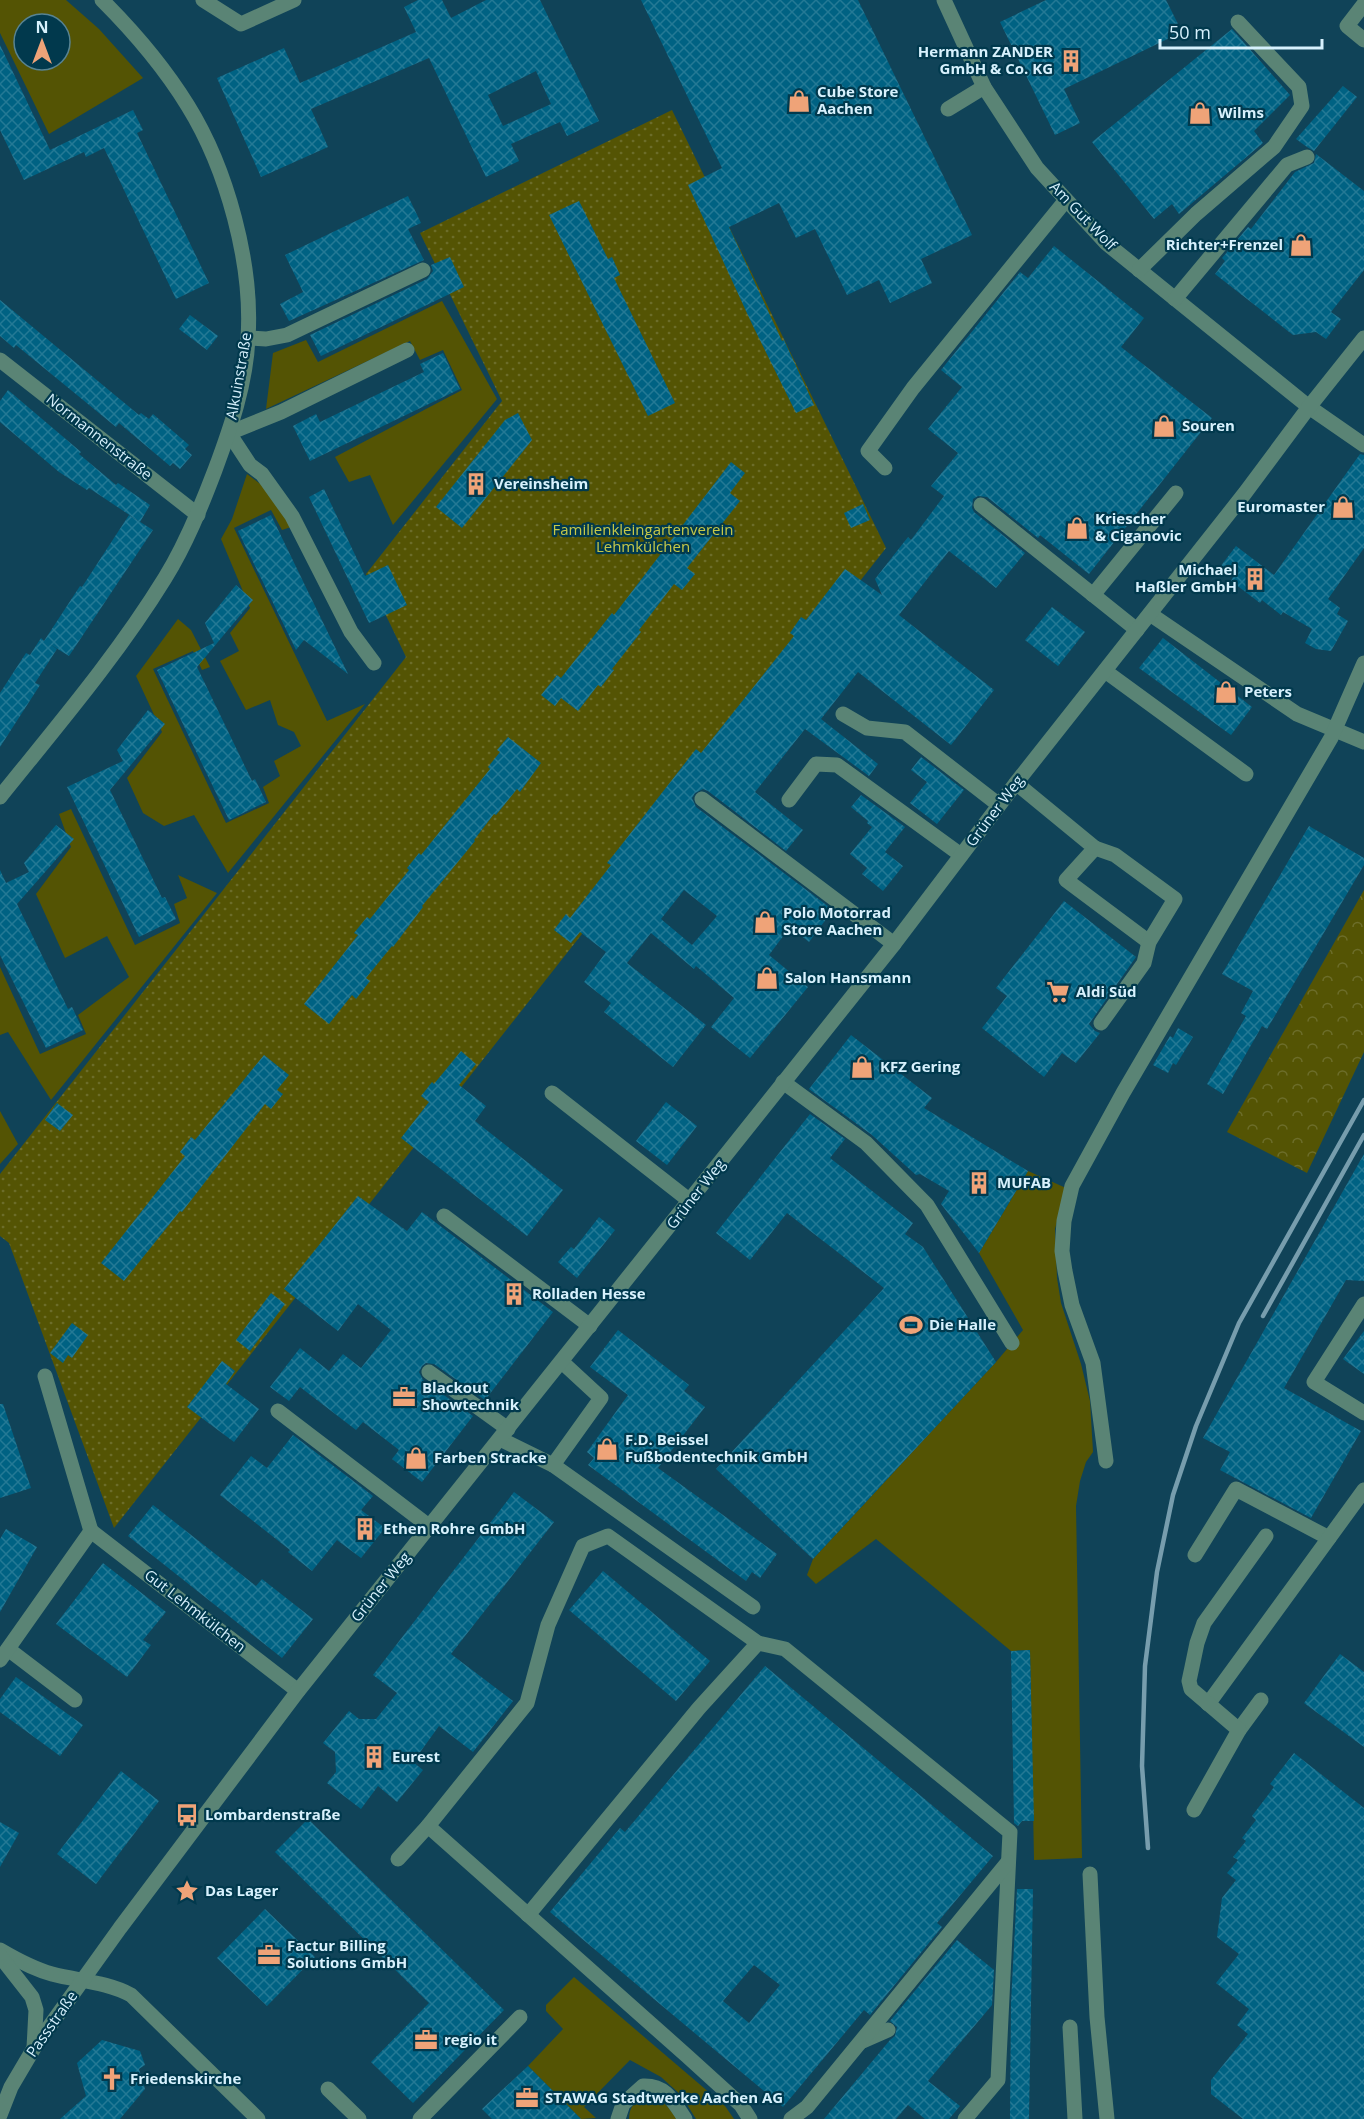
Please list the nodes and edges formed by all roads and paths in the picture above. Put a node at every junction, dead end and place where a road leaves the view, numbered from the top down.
1 (102, 0) edge
2 (203, 0) edge
3 (294, 0) edge
4 (944, 0) edge
5 (1364, 4) edge
6 (1238, 22) dead end
7 (1364, 40) edge
8 (984, 87) junction
9 (948, 109) dead end
10 (1306, 157) dead end
11 (1066, 200) junction
12 (423, 270) dead end
13 (1139, 270) junction
14 (1175, 299) junction
15 (248, 338) junction
16 (1364, 338) edge
17 (407, 350) dead end
18 (0, 360) edge
19 (1309, 407) junction
20 (229, 433) junction
21 (1364, 445) edge
22 (885, 468) dead end
23 (1176, 493) dead end
24 (981, 505) dead end
25 (198, 515) junction
26 (1093, 595) junction
27 (1150, 614) junction
28 (1137, 630) junction
29 (374, 663) dead end
30 (1364, 663) edge
31 (1104, 671) junction
32 (843, 714) dead end
33 (1334, 729) junction
34 (1364, 742) edge
35 (1246, 774) dead end
36 (1016, 783) junction
37 (0, 797) edge
38 (702, 799) dead end
39 (789, 800) dead end
40 (999, 805) junction
41 (1095, 848) junction
42 (961, 855) junction
43 (1149, 942) junction
44 (894, 944) junction
45 (1101, 1023) dead end
46 (783, 1082) junction
47 (552, 1093) dead end
48 (690, 1201) junction
49 (444, 1216) dead end
50 (1364, 1304) edge
51 (591, 1326) junction
52 (1011, 1343) dead end
53 (562, 1362) junction
54 (429, 1372) dead end
55 (45, 1376) dead end
56 (278, 1411) dead end
57 (1364, 1413) edge
58 (504, 1434) junction
59 (1106, 1461) dead end
60 (553, 1465) junction
61 (1364, 1490) edge
62 (430, 1527) junction
63 (91, 1531) junction
64 (1266, 1536) dead end
65 (1329, 1539) junction
66 (1195, 1555) dead end
67 (753, 1607) dead end
68 (758, 1642) junction
69 (4, 1654) edge
70 (298, 1691) junction
71 (75, 1700) dead end
72 (1261, 1700) dead end
73 (1208, 1704) junction
74 (1239, 1730) junction
75 (1194, 1810) dead end
76 (428, 1827) junction
77 (398, 1859) dead end
78 (1008, 1862) junction
79 (1090, 1874) dead end
80 (528, 1915) junction
81 (0, 1950) edge
82 (0, 1956) edge
83 (82, 1980) junction
84 (520, 2017) dead end
85 (1070, 2027) dead end
86 (888, 2030) dead end
87 (858, 2044) junction
88 (34, 2048) junction
89 (328, 2089) dead end
90 (0, 2115) edge
91 (258, 2119) edge
92 (359, 2119) edge
93 (420, 2119) edge
94 (618, 2119) edge
95 (685, 2119) edge
96 (750, 2119) edge
97 (791, 2119) edge
98 (964, 2119) edge
99 (1075, 2119) edge
100 (1107, 2119) edge

1 - 15 street, Alkuinstraße
2 - 3 street
4 - 8 street, Am Gut Wolf
5 - 7 street
6 - 13 street
8 - 9 street
8 - 11 street, Am Gut Wolf
10 - 14 street
11 - 13 street, Am Gut Wolf
11 - 22 street
12 - 15 street
13 - 14 street, Am Gut Wolf
14 - 19 street, Am Gut Wolf
15 - 20 street, Alkuinstraße
16 - 19 street, Grüner Weg
17 - 20 street
18 - 25 street, Normannenstraße
19 - 21 street
19 - 27 street, Grüner Weg
20 - 25 street, Alkuinstraße
20 - 29 street
23 - 26 street
24 - 26 street
25 - 37 street, Alkuinstraße
26 - 28 street
27 - 28 street, Grüner Weg
27 - 33 street
28 - 31 street, Grüner Weg
30 - 33 street
31 - 35 street
31 - 36 street, Grüner Weg
32 - 40 street
33 - 34 street
33 - 59 street
36 - 40 street, Grüner Weg
36 - 41 street
38 - 44 street
39 - 42 street
40 - 42 street, Grüner Weg
41 - 43 street
41 - 43 street
42 - 44 street, Grüner Weg
43 - 45 street
44 - 46 street, Grüner Weg
46 - 48 street, Grüner Weg
46 - 52 street
47 - 48 street
48 - 51 street, Grüner Weg
49 - 51 street
50 - 57 street
51 - 53 street, Grüner Weg
53 - 58 street, Grüner Weg
53 - 60 street
54 - 58 street
55 - 63 street
56 - 62 street
58 - 60 street
58 - 62 street, Grüner Weg
60 - 67 street
61 - 65 street
62 - 70 street, Grüner Weg
63 - 69 street
63 - 70 street, Gut Lehmkülchen
64 - 73 street
65 - 66 street
65 - 73 street
68 - 76 street
68 - 78 street
68 - 80 street
69 - 71 street
70 - 83 street, Grüner Weg
72 - 74 street
73 - 74 street
74 - 75 street
76 - 77 street
76 - 80 street
78 - 87 street
78 - 98 street
79 - 100 street
80 - 96 street
81 - 83 street, Passstraße
82 - 88 street
83 - 88 street, Passstraße
83 - 91 street
84 - 93 street
85 - 99 street
86 - 87 street
87 - 97 street
88 - 90 street, Passstraße
89 - 92 street
94 - 95 street

